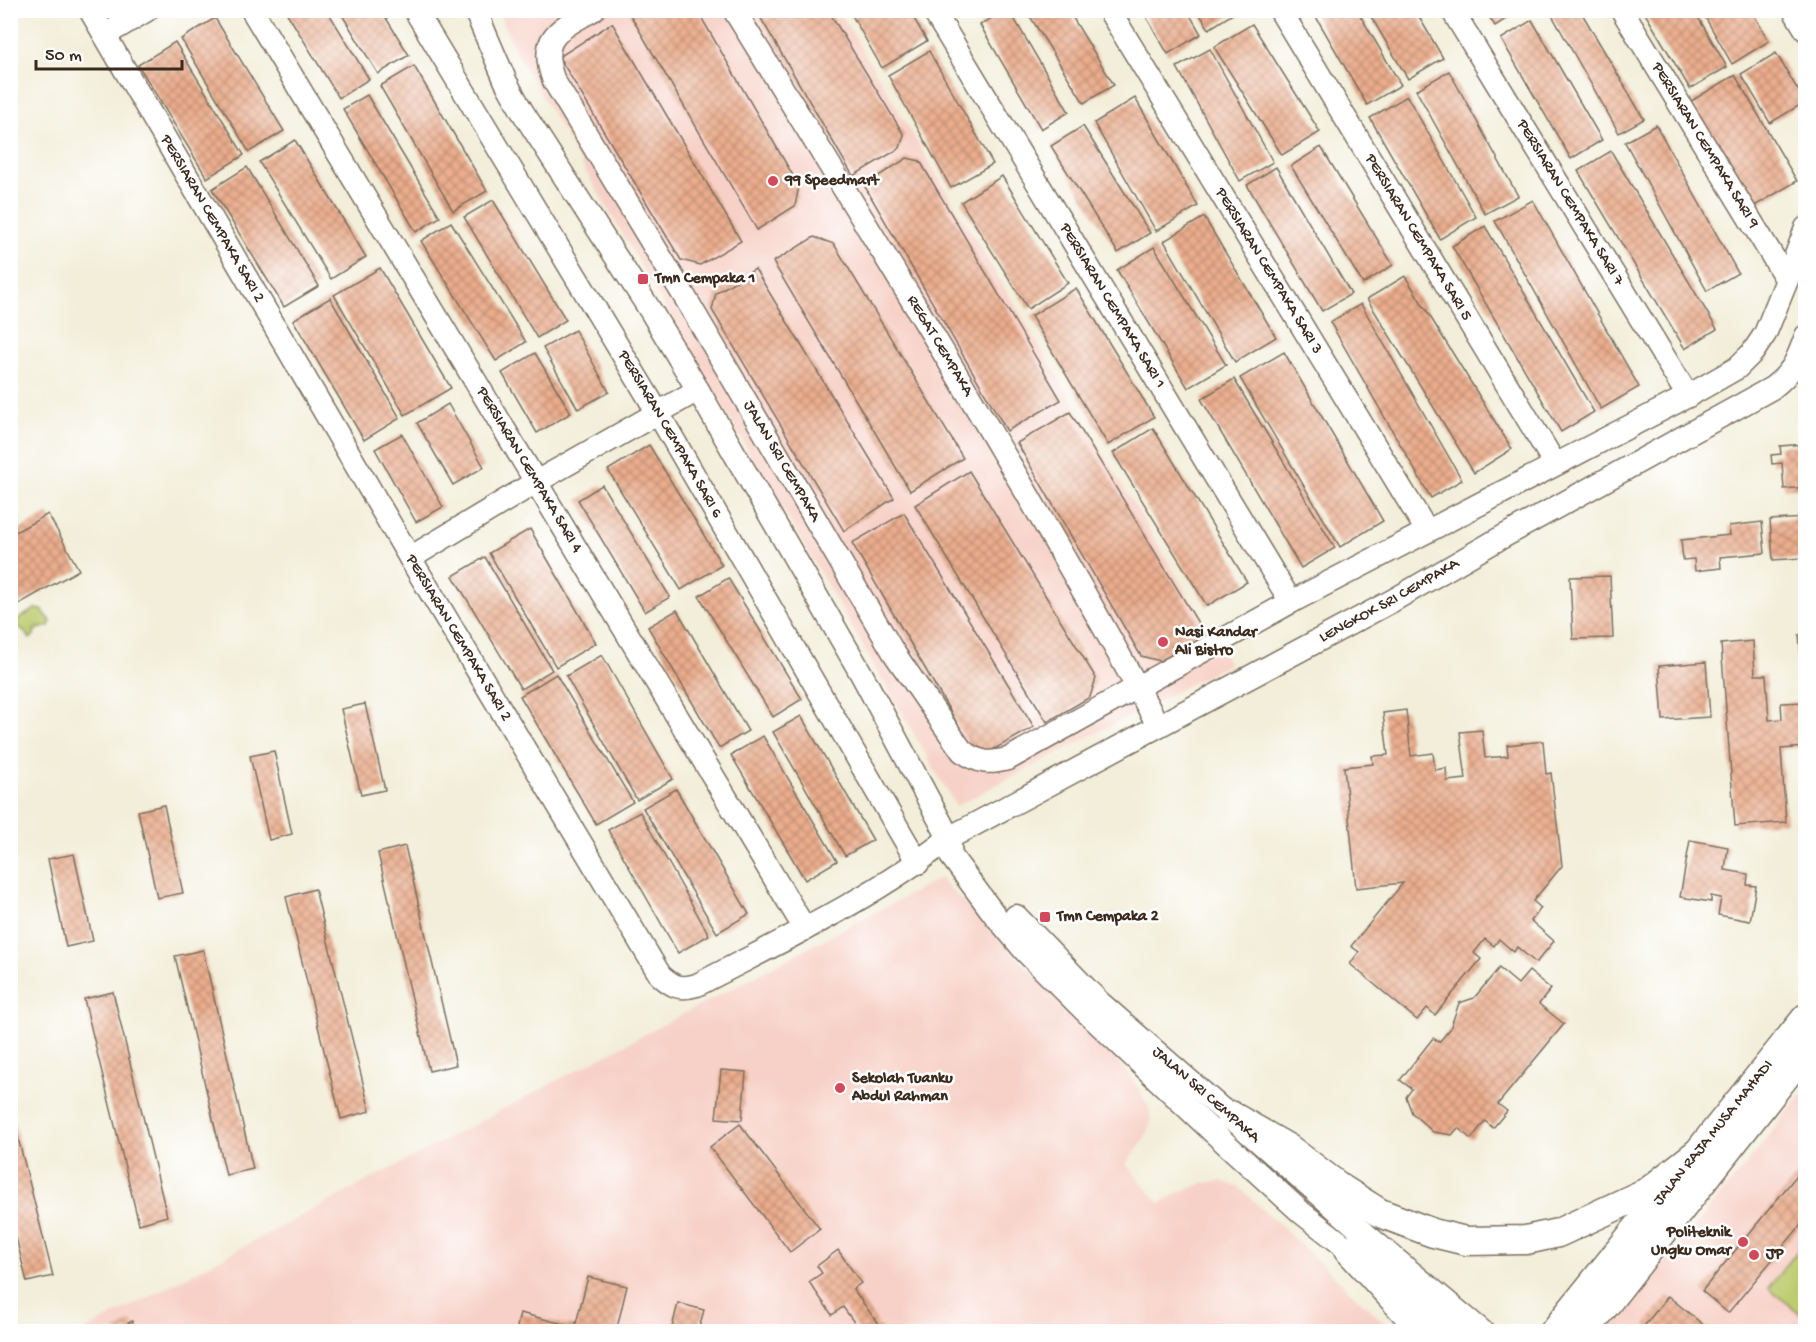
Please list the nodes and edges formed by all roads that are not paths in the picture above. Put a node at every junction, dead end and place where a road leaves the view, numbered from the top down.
1 (90, 10) edge
2 (147, 10) edge
3 (252, 10) edge
4 (415, 10) edge
5 (475, 10) edge
6 (593, 10) edge
7 (734, 10) edge
8 (933, 10) edge
9 (1108, 10) edge
10 (1280, 10) edge
11 (1452, 10) edge
12 (1622, 10) edge
13 (1794, 10) edge
14 (1806, 30) edge
15 (105, 35) junction
16 (1806, 228) edge
17 (669, 272) junction
18 (1787, 280) junction
19 (652, 312) junction
20 (698, 321) junction
21 (1806, 336) edge
22 (698, 390) junction
23 (1688, 396) junction
24 (658, 413) junction
25 (1555, 464) junction
26 (536, 482) junction
27 (1427, 531) junction
28 (410, 558) junction
29 (1291, 602) junction
30 (894, 653) junction
31 (862, 675) junction
32 (1137, 686) junction
33 (1158, 725) junction
34 (949, 838) junction
35 (918, 863) junction
36 (805, 929) junction
37 (1805, 1018) edge
38 (1806, 1050) edge
39 (1230, 1115) junction
40 (1696, 1154) junction
41 (1348, 1249) junction
42 (1424, 1332) edge
43 (1455, 1332) edge
44 (1483, 1332) edge
45 (1554, 1332) edge
46 (1584, 1332) edge

1 - 15 street, PERSIARAN CEMPAKA SARI 2
2 - 15 street
3 - 26 street, PERSIARAN CEMPAKA SARI 4
4 - 24 street, PERSIARAN CEMPAKA SARI 6
5 - 19 street, JALAN SRI CEMPAKA
6 - 17 street, JALAN SRI CEMPAKA
7 - 32 street, REGAT CEMPAKA
8 - 29 street, PERSIARAN CEMPAKA SARI 1
9 - 27 street, PERSIARAN CEMPAKA SARI 3
10 - 25 street, PERSIARAN CEMPAKA SARI 5
11 - 23 street, PERSIARAN CEMPAKA SARI 7
12 - 18 street, PERSIARAN CEMPAKA SARI 9
13 - 14 street
15 - 28 street, PERSIARAN CEMPAKA SARI 2
16 - 18 street, JALAN SRI CEMPAKA
17 - 19 street
17 - 20 street, JALAN SRI CEMPAKA
18 - 23 street, JALAN SRI CEMPAKA
19 - 20 street
19 - 22 street, JALAN SRI CEMPAKA
20 - 30 street, JALAN SRI CEMPAKA
21 - 33 street, LENGKOK SRI CEMPAKA
22 - 24 street
22 - 31 street, JALAN SRI CEMPAKA
23 - 25 street, JALAN SRI CEMPAKA
24 - 26 street
24 - 35 street, PERSIARAN CEMPAKA SARI 6
25 - 27 street, JALAN SRI CEMPAKA
26 - 28 street
26 - 36 street, PERSIARAN CEMPAKA SARI 4
27 - 29 street, JALAN SRI CEMPAKA
28 - 36 street, PERSIARAN CEMPAKA SARI 2
29 - 32 street, JALAN SRI CEMPAKA
30 - 31 street
30 - 32 street, JALAN SRI CEMPAKA
31 - 34 street, JALAN SRI CEMPAKA
32 - 33 street, REGAT CEMPAKA
33 - 34 street, LENGKOK SRI CEMPAKA
34 - 35 street, PERSIARAN CEMPAKA SARI 2
34 - 39 street, JALAN SRI CEMPAKA
34 - 41 street, JALAN SRI CEMPAKA
35 - 36 street, PERSIARAN CEMPAKA SARI 2
37 - 40 main road, JALAN RAJA MUSA MAHADI
38 - 46 main road, JALAN RAJA MUSA MAHADI
39 - 40 main road
39 - 44 street, JALAN SRI CEMPAKA
40 - 45 main road, JALAN RAJA MUSA MAHADI
41 - 42 main road
41 - 43 street, JALAN SRI CEMPAKA

